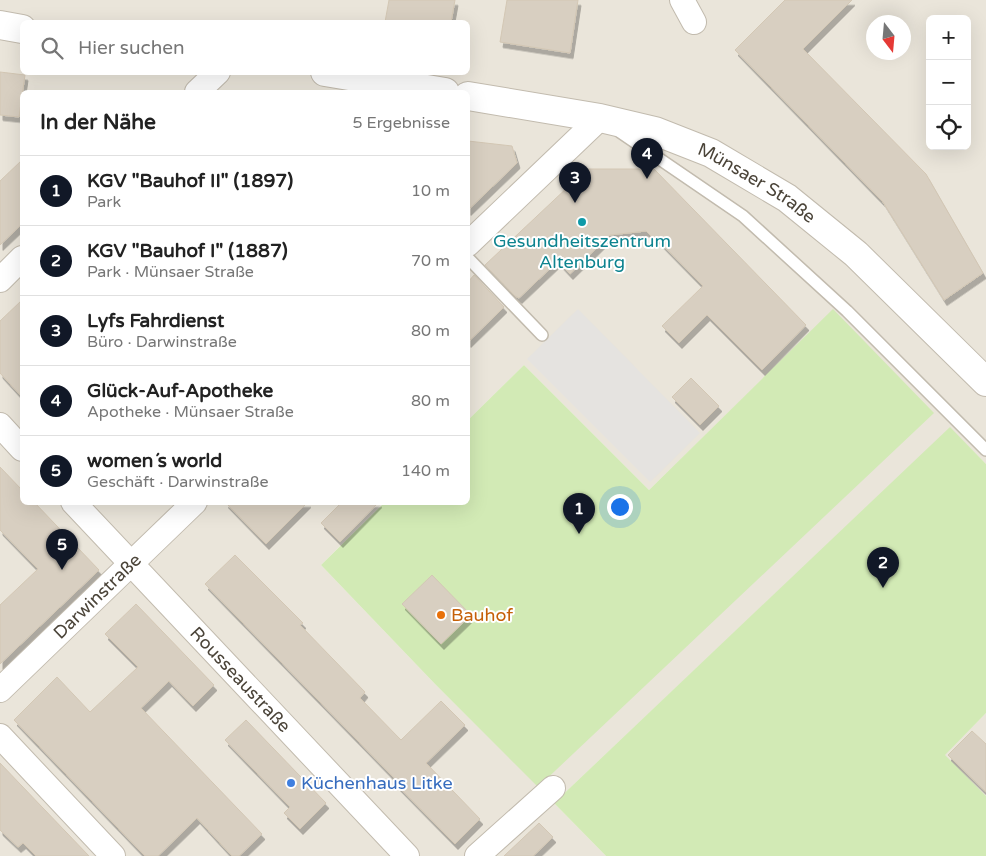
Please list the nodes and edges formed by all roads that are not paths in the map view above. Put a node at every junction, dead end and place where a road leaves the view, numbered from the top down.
1 (682, 0) edge
2 (694, 22) dead end
3 (0, 25) edge
4 (20, 28) edge
5 (215, 75) edge
6 (343, 75) edge
7 (199, 90) edge
8 (434, 90) edge
9 (470, 96) edge
10 (600, 118) junction
11 (470, 242) edge
12 (20, 260) edge
13 (470, 260) edge
14 (0, 280) edge
15 (542, 335) dead end
16 (986, 382) edge
17 (0, 425) edge
18 (20, 447) edge
19 (986, 450) edge
20 (76, 505) edge
21 (192, 505) edge
22 (131, 563) junction
23 (0, 690) edge
24 (0, 736) edge
25 (553, 788) dead end
26 (114, 856) edge
27 (407, 856) edge
28 (477, 856) edge

1 - 2 street
3 - 4 street
5 - 7 street
6 - 8 street
9 - 10 street, Münsaer Straße
10 - 11 street
10 - 16 street, Münsaer Straße
10 - 19 lane
12 - 14 street
13 - 15 lane
17 - 18 street
20 - 22 street, Rousseaustraße
21 - 22 street, Darwinstraße
22 - 23 street, Darwinstraße
22 - 27 street, Rousseaustraße
24 - 26 street
25 - 28 street

